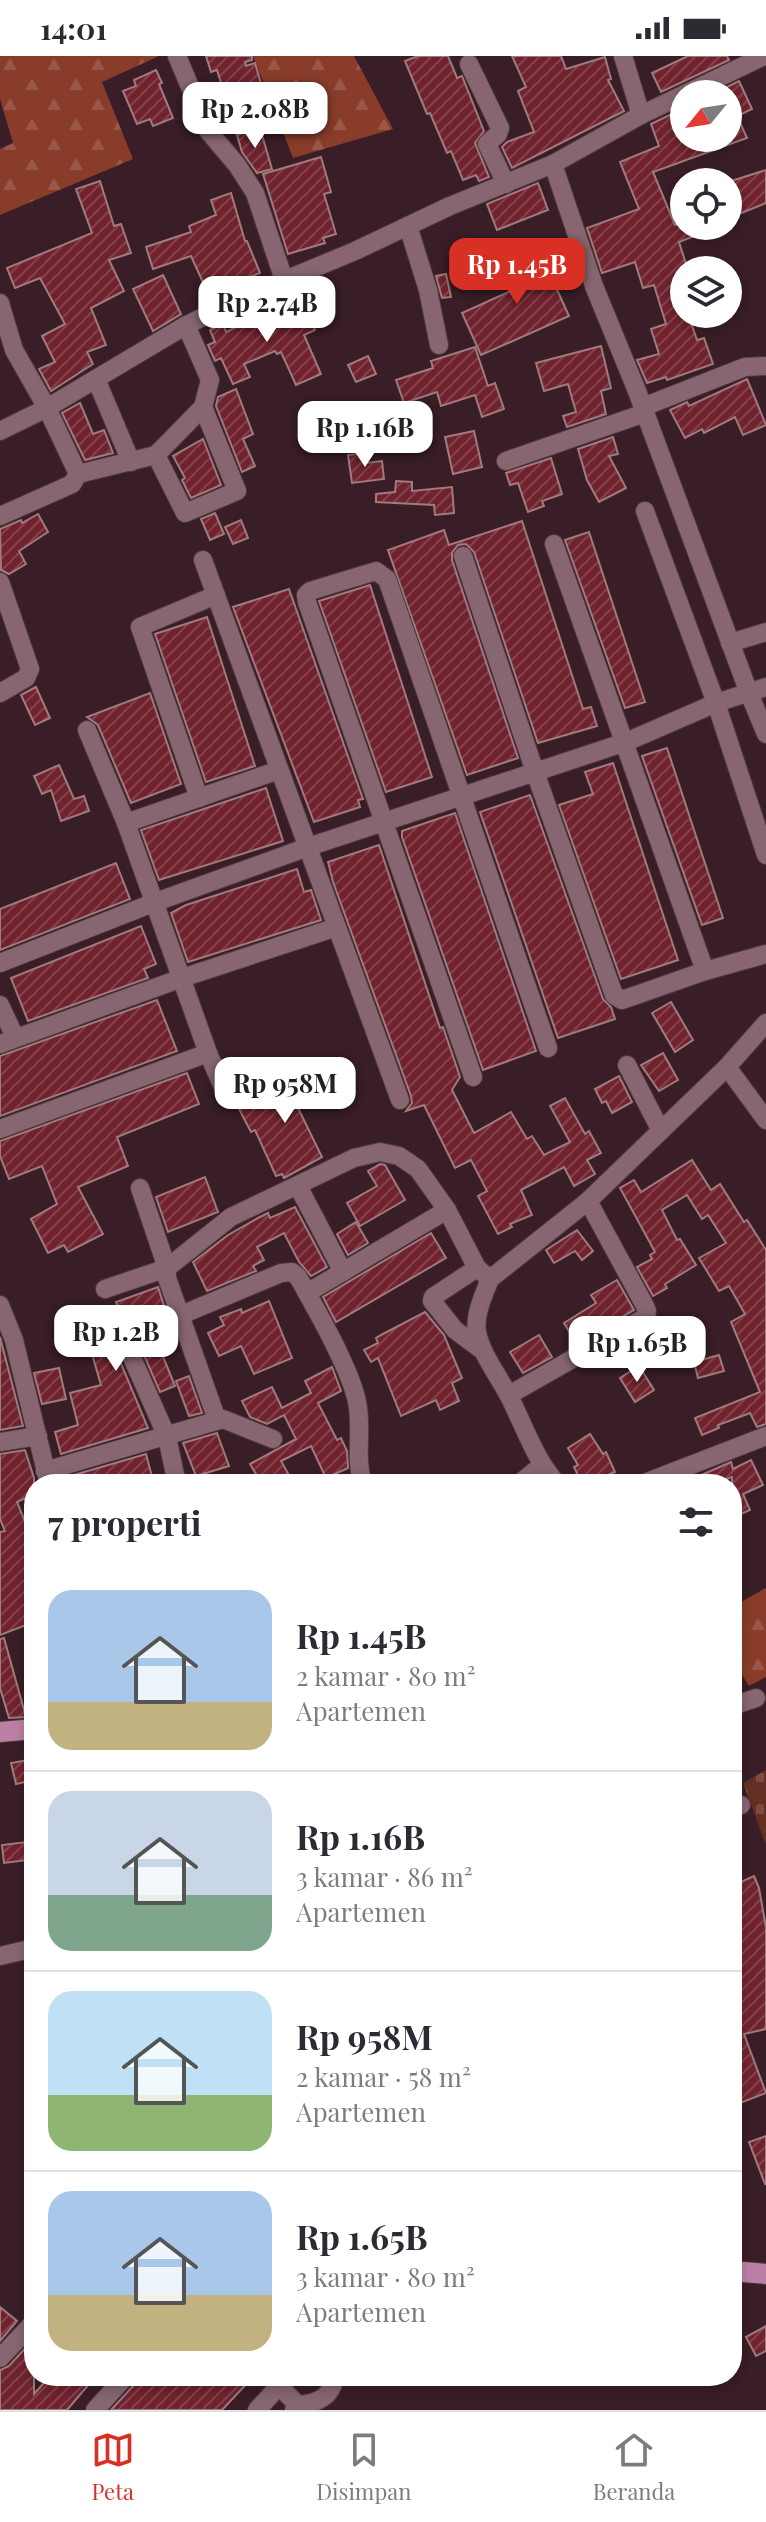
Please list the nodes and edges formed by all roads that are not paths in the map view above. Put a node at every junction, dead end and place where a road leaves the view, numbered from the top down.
1 (177, 56) edge
2 (623, 56) edge
3 (764, 56) edge
4 (469, 64) dead end
5 (641, 115) junction
6 (553, 164) junction
7 (506, 184) junction
8 (408, 226) junction
9 (284, 280) junction
10 (0, 303) edge
11 (186, 325) junction
12 (439, 345) dead end
13 (7, 353) edge
14 (766, 366) edge
15 (96, 379) junction
16 (203, 407) junction
17 (47, 408) junction
18 (644, 410) junction
19 (0, 431) edge
20 (156, 455) junction
21 (506, 461) dead end
22 (131, 462) junction
23 (78, 474) junction
24 (645, 511) dead end
25 (0, 516) edge
26 (554, 544) dead end
27 (463, 556) dead end
28 (203, 560) dead end
29 (0, 582) edge
30 (216, 595) junction
31 (766, 632) edge
32 (730, 643) junction
33 (757, 690) edge
34 (0, 693) edge
35 (716, 703) junction
36 (87, 730) dead end
37 (766, 734) edge
38 (626, 742) junction
39 (279, 770) junction
40 (535, 772) junction
41 (463, 796) junction
42 (199, 798) junction
43 (384, 821) junction
44 (126, 823) junction
45 (308, 847) junction
46 (766, 855) edge
47 (153, 903) junction
48 (337, 927) junction
49 (766, 954) edge
50 (0, 963) edge
51 (705, 971) junction
52 (182, 978) junction
53 (0, 1005) edge
54 (766, 1023) edge
55 (8, 1041) edge
56 (548, 1048) dead end
57 (208, 1053) junction
58 (627, 1065) dead end
59 (727, 1067) junction
60 (473, 1077) dead end
61 (226, 1094) dead end
62 (400, 1100) dead end
63 (766, 1120) edge
64 (0, 1129) edge
65 (661, 1131) junction
66 (298, 1186) junction
67 (140, 1188) dead end
68 (588, 1201) junction
69 (447, 1210) junction
70 (167, 1268) junction
71 (343, 1272) junction
72 (484, 1273) junction
73 (105, 1289) dead end
74 (307, 1293) junction
75 (0, 1305) edge
76 (181, 1315) junction
77 (123, 1337) dead end
78 (482, 1350) junction
79 (509, 1395) junction
80 (217, 1420) junction
81 (38, 1436) junction
82 (766, 1436) edge
83 (167, 1437) junction
84 (273, 1439) dead end
85 (0, 1442) edge
86 (541, 1466) junction
87 (46, 1474) edge
88 (56, 1474) edge
89 (175, 1474) edge
90 (360, 1474) edge
91 (531, 1474) edge
92 (548, 1474) edge
93 (668, 1474) edge
94 (756, 1698) dead end
95 (742, 1703) edge
96 (1, 1728) edge
97 (24, 1729) edge
98 (24, 1950) edge
99 (0, 1956) edge
100 (742, 2272) edge
101 (766, 2274) edge
102 (24, 2333) edge
103 (0, 2358) edge
104 (117, 2386) edge
105 (275, 2386) edge
106 (282, 2386) edge
107 (333, 2403) edge
108 (296, 2408) edge
109 (95, 2410) edge
110 (257, 2410) edge

1 - 9 street
2 - 5 street
3 - 5 street
4 - 7 street
5 - 6 street
6 - 7 street
6 - 18 street
7 - 8 street
8 - 9 street
8 - 12 street
9 - 11 street
10 - 13 street
11 - 15 street
11 - 16 street
13 - 17 street
14 - 18 street
15 - 17 street
15 - 22 street
16 - 20 street
16 - 20 street
17 - 19 street
17 - 23 street
18 - 21 street
18 - 32 street
20 - 22 street
22 - 23 street
23 - 25 street
24 - 35 street
26 - 38 street
27 - 40 street
28 - 30 street
29 - 34 street
30 - 39 street
30 - 42 street
31 - 32 street
32 - 33 street
33 - 35 street
33 - 37 street
35 - 38 street
35 - 46 street
36 - 44 street
38 - 40 street
38 - 51 street
39 - 42 street
39 - 45 street
40 - 41 street
40 - 51 street
41 - 43 street
41 - 43 street
41 - 56 street
42 - 44 street
43 - 45 street
43 - 60 street
44 - 47 street
45 - 47 street
45 - 48 street
47 - 50 street
47 - 52 street
48 - 52 street
48 - 62 street
49 - 51 street
52 - 55 street
52 - 57 street
53 - 55 street
54 - 59 street
57 - 61 street
57 - 64 street
58 - 65 street
59 - 63 street
59 - 65 street
65 - 68 street
66 - 69 street
66 - 70 street
66 - 71 street
67 - 70 street
68 - 72 street
68 - 79 street
69 - 71 street
69 - 72 street
70 - 73 street
70 - 76 street
71 - 74 street
72 - 78 street
72 - 78 street
74 - 76 street
74 - 90 street
75 - 81 street
76 - 80 street
77 - 83 street
78 - 79 street
79 - 86 street
80 - 83 street
80 - 84 street
81 - 85 street
81 - 87 street
82 - 93 street
83 - 88 street
83 - 89 street
86 - 91 street
86 - 92 street
94 - 95 street
96 - 97 main road
98 - 99 street
100 - 101 main road
102 - 103 street
104 - 109 street
105 - 110 street
106 - 108 street
107 - 108 street

